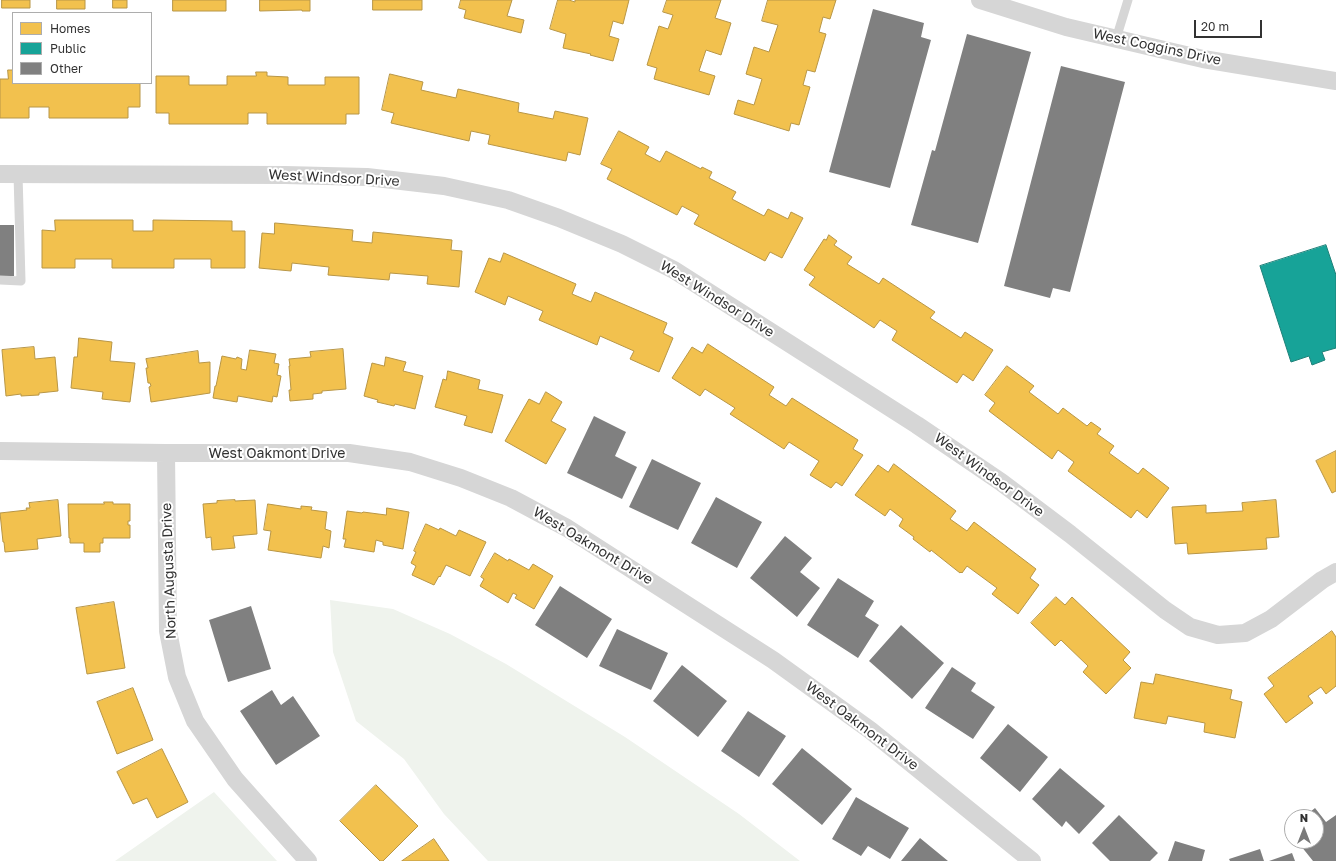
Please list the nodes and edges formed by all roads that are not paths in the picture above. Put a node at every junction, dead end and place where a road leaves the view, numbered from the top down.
1 (980, 0) edge
2 (1128, 0) edge
3 (1116, 39) junction
4 (1336, 81) edge
5 (0, 174) edge
6 (18, 174) junction
7 (0, 280) edge
8 (0, 451) edge
9 (166, 453) junction
10 (1336, 572) edge
11 (308, 861) edge
12 (1032, 861) edge

1 - 3 street, West Coggins Drive
2 - 3 lane
3 - 4 street, West Coggins Drive
5 - 6 street, West Windsor Drive
6 - 7 lane
6 - 10 street, West Windsor Drive
8 - 9 street, West Oakmont Drive
9 - 11 street, North Augusta Drive
9 - 12 street, West Oakmont Drive

